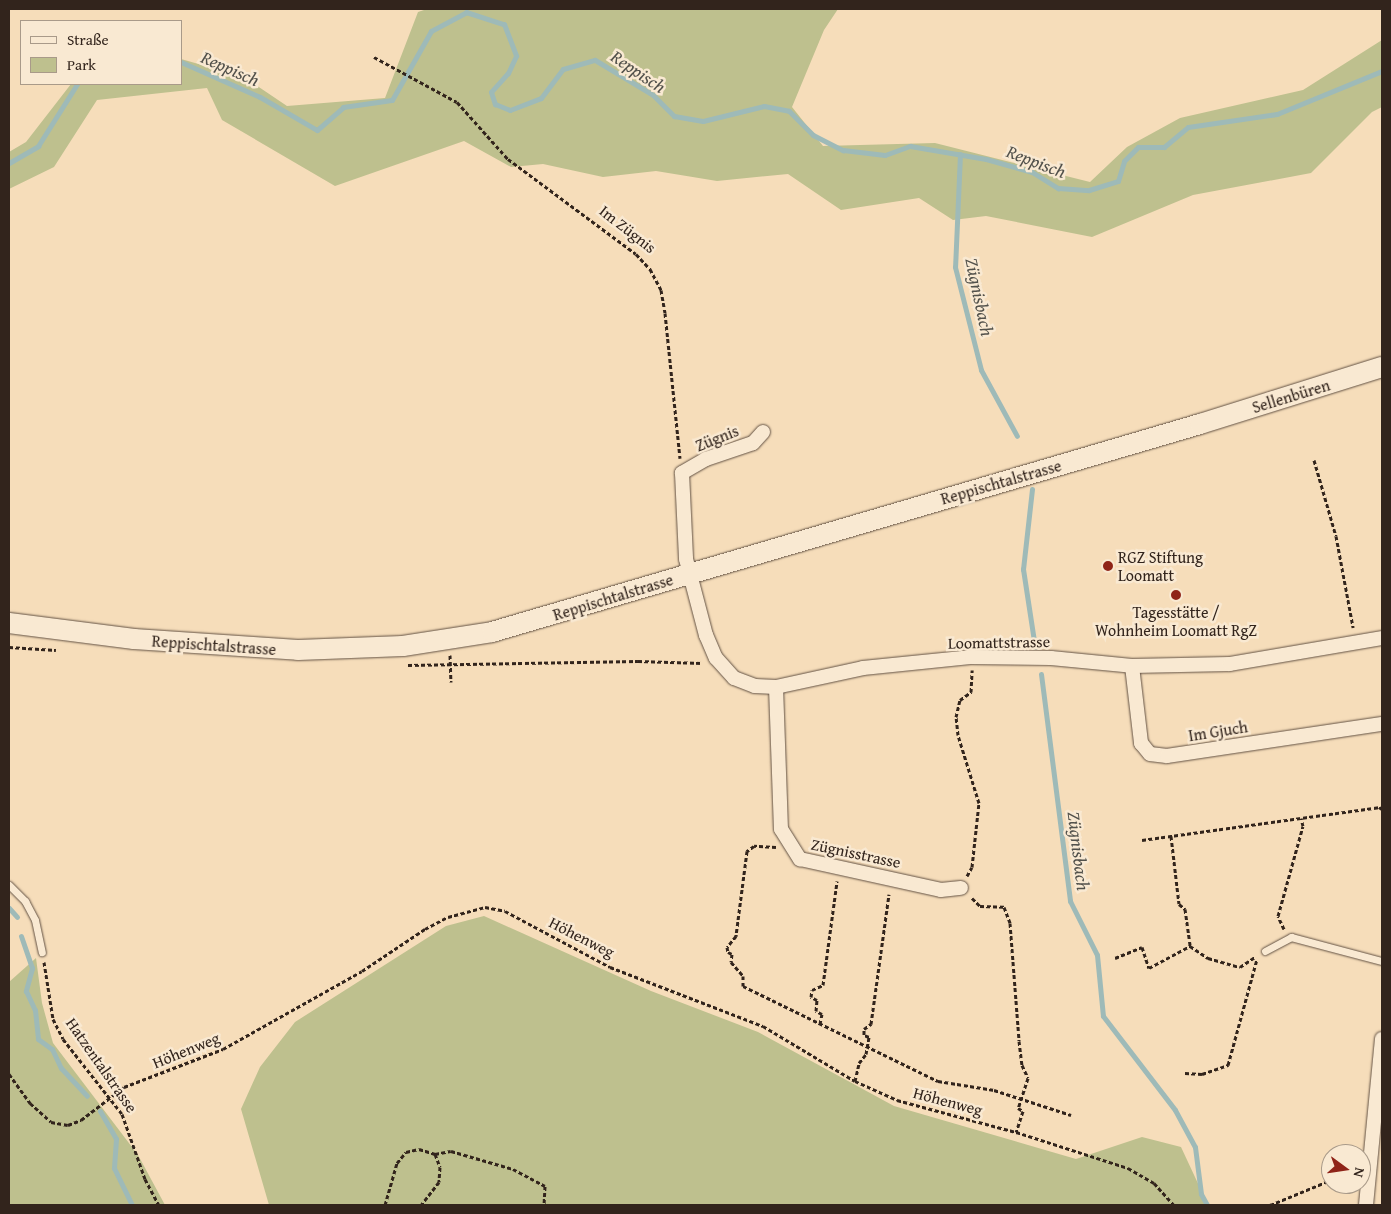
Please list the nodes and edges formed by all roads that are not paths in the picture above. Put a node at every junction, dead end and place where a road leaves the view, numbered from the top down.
1 (1382, 367) edge
2 (1200, 424) joint
3 (763, 432) dead end
4 (689, 573) junction
5 (9, 623) edge
6 (1382, 638) edge
7 (1132, 666) junction
8 (776, 687) junction
9 (1382, 724) edge
10 (9, 885) edge
11 (961, 888) road end
12 (1265, 951) dead end
13 (42, 952) road end
14 (1382, 961) edge
15 (1382, 1039) edge
16 (1366, 1205) edge

1 - 2 main road, Sellenbüren
2 - 4 main road, Reppischtalstrasse
3 - 4 street, Zügnis
4 - 5 main road, Reppischtalstrasse
4 - 8 street, Loomattstrasse
6 - 7 street, Loomattstrasse
7 - 8 street, Loomattstrasse
7 - 9 street, Im Gjuch
8 - 11 street, Zügnisstrasse
10 - 13 lane
12 - 14 lane
15 - 16 street

